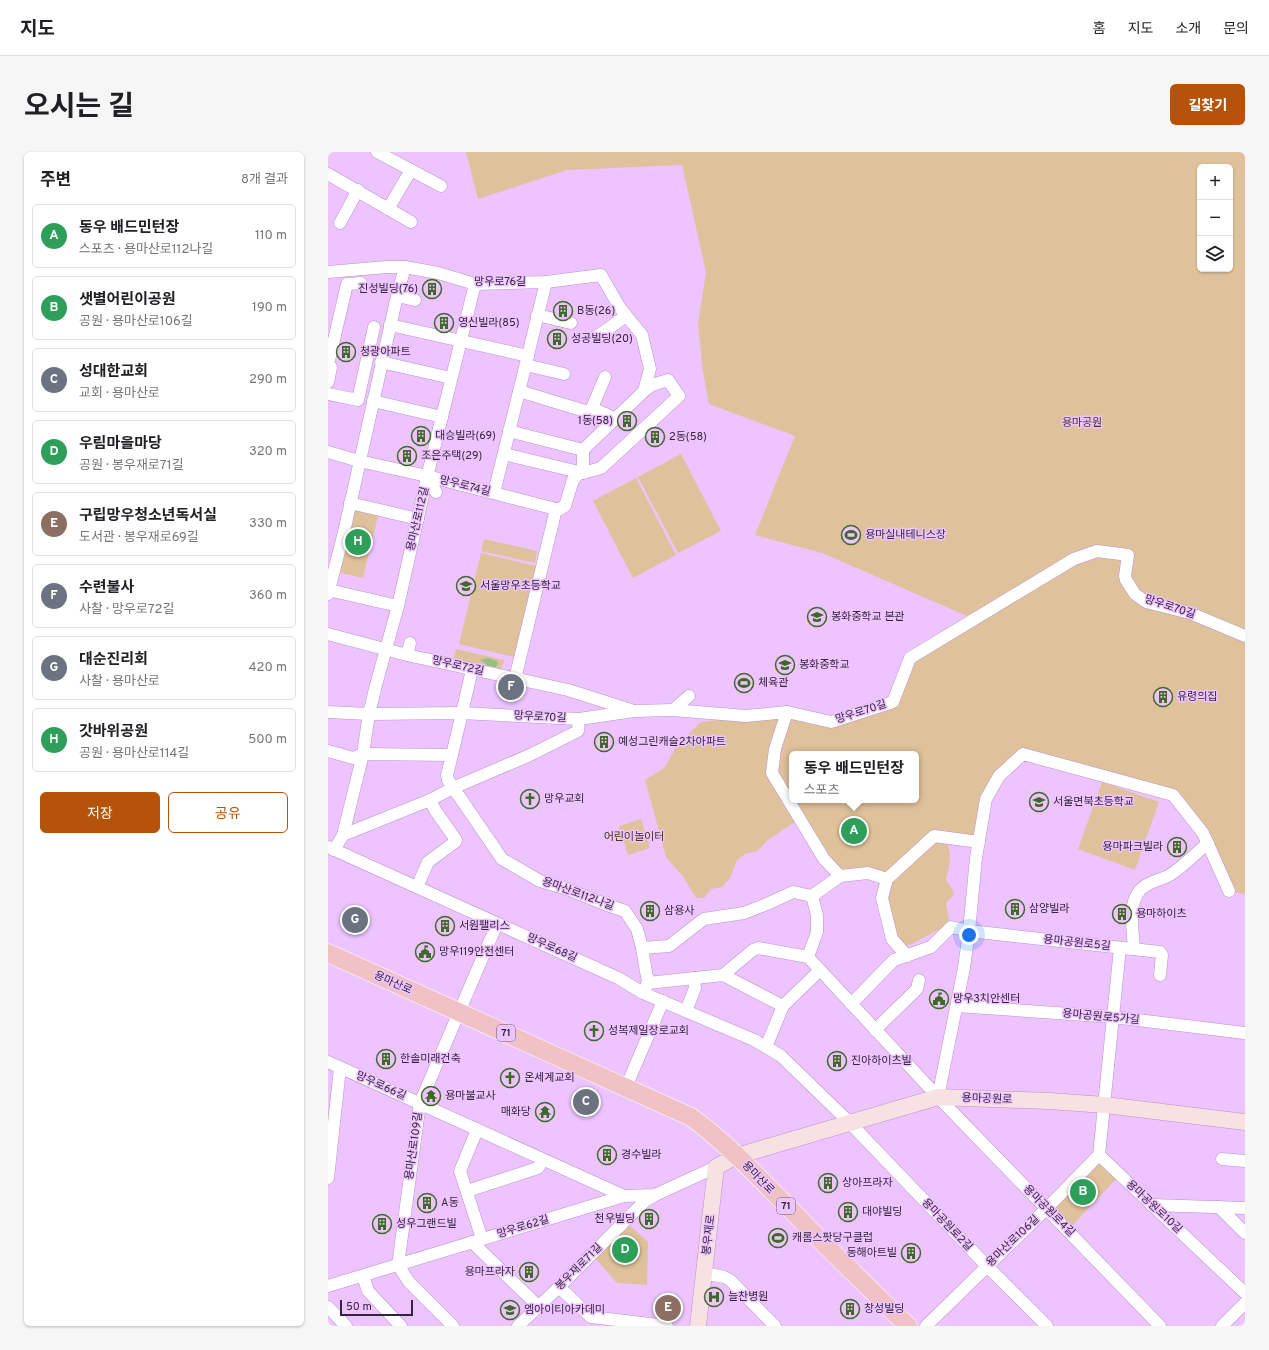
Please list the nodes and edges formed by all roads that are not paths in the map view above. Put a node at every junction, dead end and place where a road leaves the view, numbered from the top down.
1 (377, 152) edge
2 (411, 170) junction
3 (328, 174) edge
4 (441, 186) dead end
5 (358, 190) junction
6 (388, 208) junction
7 (411, 222) dead end
8 (340, 223) dead end
9 (405, 267) junction
10 (329, 275) edge
11 (546, 282) junction
12 (361, 283) dead end
13 (475, 284) junction
14 (396, 296) junction
15 (415, 300) dead end
16 (537, 315) junction
17 (626, 316) junction
18 (571, 324) dead end
19 (390, 325) junction
20 (374, 327) dead end
21 (599, 335) dead end
22 (460, 340) junction
23 (330, 344) edge
24 (527, 361) junction
25 (381, 362) junction
26 (328, 365) edge
27 (564, 374) dead end
28 (605, 377) dead end
29 (451, 378) junction
30 (328, 382) edge
31 (519, 391) junction
32 (644, 391) junction
33 (328, 394) edge
34 (328, 399) edge
35 (372, 405) junction
36 (592, 408) junction
37 (442, 418) junction
38 (616, 420) junction
39 (509, 431) junction
40 (584, 450) junction
41 (328, 452) edge
42 (504, 454) junction
43 (359, 461) junction
44 (581, 473) junction
45 (427, 476) junction
46 (436, 492) dead end
47 (494, 493) junction
48 (350, 503) junction
49 (556, 509) junction
50 (418, 519) junction
51 (328, 592) edge
52 (398, 606) junction
53 (328, 634) edge
54 (1245, 636) edge
55 (386, 649) junction
56 (472, 670) junction
57 (515, 679) junction
58 (689, 696) dead end
59 (673, 710) junction
60 (634, 711) junction
61 (328, 712) edge
62 (787, 712) junction
63 (462, 713) junction
64 (369, 714) junction
65 (579, 719) junction
66 (328, 751) edge
67 (363, 754) junction
68 (452, 755) junction
69 (453, 788) junction
70 (430, 800) junction
71 (789, 801) edge
72 (790, 803) edge
73 (344, 835) junction
74 (979, 842) junction
75 (1208, 843) junction
76 (331, 848) edge
77 (840, 876) junction
78 (887, 879) junction
79 (417, 887) junction
80 (1229, 891) dead end
81 (812, 896) junction
82 (497, 924) junction
83 (970, 931) junction
84 (642, 948) junction
85 (1120, 948) junction
86 (1134, 949) junction
87 (328, 953) edge
88 (908, 956) junction
89 (808, 957) junction
90 (820, 970) junction
91 (723, 975) junction
92 (1160, 975) dead end
93 (694, 978) junction
94 (919, 980) dead end
95 (646, 988) junction
96 (663, 1001) junction
97 (851, 1004) junction
98 (783, 1006) junction
99 (957, 1006) junction
100 (458, 1011) junction
101 (686, 1011) junction
102 (1113, 1017) junction
103 (875, 1030) junction
104 (1245, 1032) edge
105 (766, 1047) junction
106 (328, 1062) edge
107 (340, 1068) junction
108 (626, 1087) junction
109 (938, 1097) junction
110 (420, 1104) junction
111 (1105, 1105) junction
112 (849, 1122) junction
113 (1245, 1122) edge
114 (477, 1130) junction
115 (1099, 1155) junction
116 (737, 1156) junction
117 (1222, 1159) dead end
118 (543, 1160) junction
119 (1245, 1161) edge
120 (716, 1167) junction
121 (328, 1178) edge
122 (467, 1191) junction
123 (655, 1195) junction
124 (624, 1196) junction
125 (1151, 1205) junction
126 (1219, 1207) junction
127 (1245, 1208) edge
128 (1046, 1209) junction
129 (1245, 1233) edge
130 (477, 1241) junction
131 (398, 1265) junction
132 (987, 1266) junction
133 (704, 1273) junction
134 (363, 1276) junction
135 (328, 1286) edge
136 (559, 1287) junction
137 (1245, 1293) edge
138 (1245, 1303) edge
139 (538, 1306) junction
140 (328, 1307) edge
141 (591, 1322) edge
142 (346, 1326) edge
143 (401, 1326) edge
144 (453, 1326) edge
145 (518, 1326) edge
146 (667, 1326) edge
147 (698, 1326) edge
148 (775, 1326) edge
149 (908, 1326) edge
150 (926, 1326) edge
151 (1047, 1326) edge
152 (1160, 1326) edge
153 (1222, 1326) edge

1 - 2 street
2 - 4 street
2 - 6 street
3 - 5 street
5 - 6 street
5 - 8 street
6 - 7 street
9 - 10 street, 망우로76길
9 - 13 street, 망우로76길
9 - 14 street
11 - 13 street, 망우로76길
11 - 16 street
11 - 17 street, 망우로76길
12 - 23 street
13 - 22 street, 용마산로112길
14 - 15 street
14 - 19 street
16 - 18 street
16 - 24 street
17 - 21 street
17 - 32 street, 망우로76길
19 - 22 street
19 - 25 street
20 - 33 street
22 - 24 street
22 - 29 street, 용마산로112길
23 - 26 street
24 - 27 street
24 - 31 street
25 - 29 street
25 - 35 street
26 - 30 street
28 - 36 street
29 - 37 street, 용마산로112길
31 - 36 street
31 - 39 street
32 - 38 street
32 - 44 street
34 - 35 street
35 - 37 street
35 - 43 street
36 - 38 street
37 - 45 street, 용마산로112길
38 - 40 street
39 - 40 street
39 - 42 street
40 - 44 street
41 - 43 street, 망우로74길
42 - 44 street
42 - 47 street
43 - 45 street, 망우로74길
43 - 48 street
44 - 49 street
45 - 46 street
45 - 47 street, 망우로74길
45 - 50 street, 용마산로112길
47 - 49 street, 망우로74길
48 - 50 street
48 - 51 street
49 - 57 street
50 - 52 street, 용마산로112길
51 - 52 street
52 - 55 street, 용마산로112길
53 - 55 street, 망우로72길
54 - 62 street, 망우로70길
55 - 56 street, 망우로72길
55 - 64 street, 용마산로112길
56 - 57 street, 망우로72길
56 - 63 street
57 - 60 street, 망우로72길
58 - 59 street
59 - 60 street, 망우로70길
59 - 62 street, 망우로70길
60 - 65 street, 망우로70길
61 - 64 street, 망우로70길
62 - 71 street
63 - 64 street, 망우로70길
63 - 65 street, 망우로70길
63 - 68 street
64 - 67 street, 용마산로112길
65 - 69 street
66 - 67 street
67 - 68 street
67 - 73 street, 용마산로112길
68 - 69 street
69 - 70 street
69 - 84 street, 용마산로112나길
70 - 73 street
70 - 79 street
72 - 77 street
73 - 76 street, 용마산로112길
74 - 75 street
74 - 78 street
74 - 83 street
75 - 80 street
75 - 86 street
76 - 79 street, 망우로68길
77 - 78 street
77 - 81 street
78 - 88 street
79 - 82 street, 망우로68길
81 - 84 street
81 - 89 street
82 - 95 street, 망우로68길
82 - 100 street
83 - 85 street, 용마공원로5길
83 - 88 street, 용마공원로5길
83 - 99 street
84 - 95 street, 용마산로112나길
85 - 86 street, 용마공원로5길
85 - 102 street
86 - 92 street, 용마공원로5길
87 - 100 main road, 용마산로 / 71
88 - 97 street
89 - 90 street, 용마공원로4길
89 - 91 street
90 - 97 street, 용마공원로4길
90 - 98 street
91 - 93 street
91 - 98 street
93 - 95 street
93 - 101 street
94 - 103 street
95 - 96 street, 망우로68길
96 - 101 street, 망우로68길
96 - 108 street
97 - 103 street, 용마공원로4길
98 - 105 street
99 - 102 street, 용마공원로5가길
99 - 109 street
100 - 108 main road, 용마산로 / 71
100 - 110 street, 용마산로109길
101 - 105 street, 망우로68길
102 - 104 street, 용마공원로5가길
102 - 111 street
103 - 109 street, 용마공원로4길
105 - 112 street, 망우로68길
106 - 107 street, 망우로66길
107 - 110 street, 망우로66길
107 - 121 street
108 - 116 main road, 용마산로 / 71
109 - 111 street, 용마공원로
109 - 112 street, 용마공원로
109 - 128 street, 용마공원로4길
110 - 114 street, 망우로66길
110 - 131 street, 용마산로109길
111 - 113 street, 용마공원로
111 - 115 street
112 - 116 street, 용마공원로
112 - 132 street, 용마공원로2길
114 - 118 street, 망우로66길
114 - 122 street
115 - 125 street, 용마공원로10길
115 - 128 street, 용마산로106길
116 - 120 street
116 - 149 main road, 용마산로 / 71
117 - 119 street
118 - 122 street
118 - 124 street, 망우로66길
120 - 123 street, 망우로62길
120 - 133 street, 봉우재로
122 - 130 street
123 - 124 street, 망우로62길
123 - 136 street, 봉우재로71길
124 - 130 street, 망우로62길
125 - 126 street
125 - 137 street, 용마공원로10길
126 - 127 street
126 - 129 street
128 - 132 street, 용마산로106길
128 - 152 street, 용마공원로4길
130 - 131 street, 망우로62길
130 - 139 street
131 - 134 street, 망우로62길
131 - 144 street
132 - 150 street, 용마산로106길
132 - 151 street, 용마공원로2길
133 - 147 street, 봉우재로
133 - 148 street
134 - 135 street, 망우로62길
134 - 143 street
136 - 139 street, 봉우재로71길
136 - 141 street
138 - 153 street
139 - 145 street, 봉우재로71길
140 - 142 street
141 - 146 street

